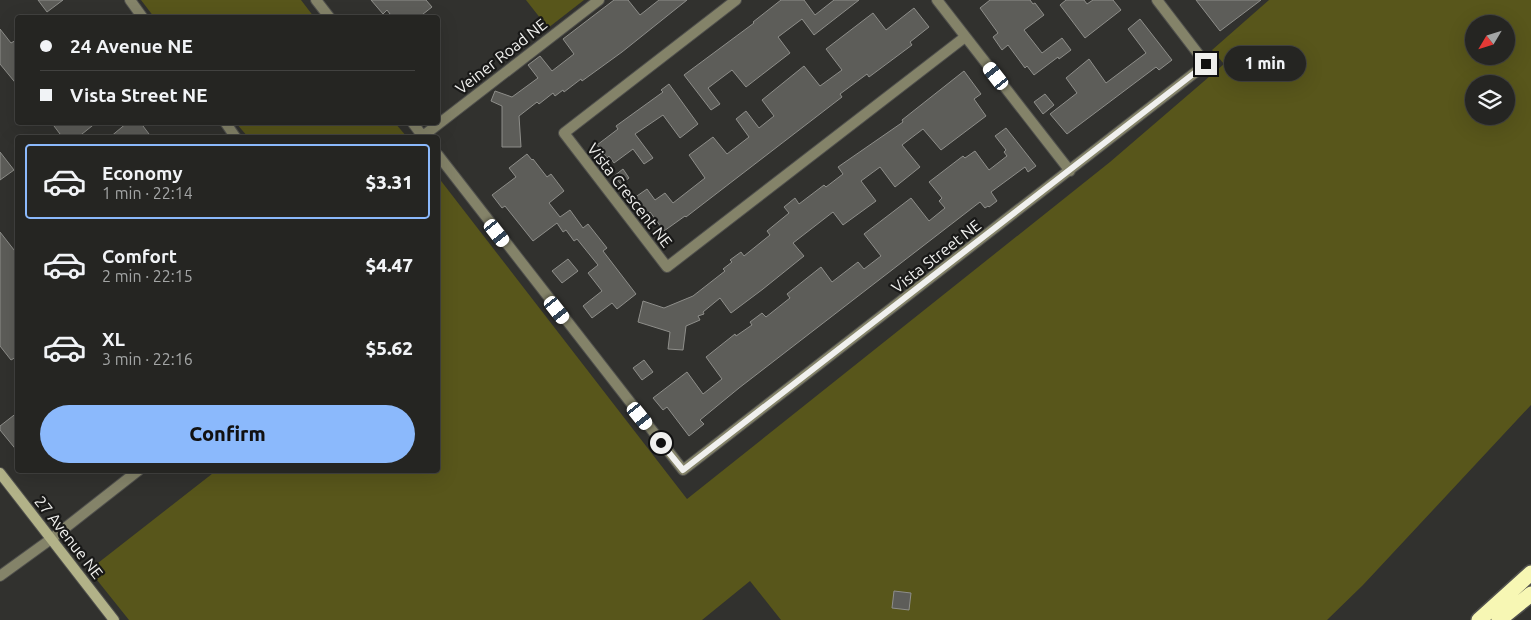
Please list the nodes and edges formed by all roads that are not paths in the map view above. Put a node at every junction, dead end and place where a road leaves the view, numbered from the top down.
1 (130, 0) edge
2 (316, 0) edge
3 (598, 0) edge
4 (736, 0) edge
5 (937, 0) edge
6 (1157, 0) edge
7 (141, 15) edge
8 (328, 15) edge
9 (966, 37) junction
10 (440, 124) edge
11 (438, 125) edge
12 (426, 135) edge
13 (440, 158) edge
14 (1070, 171) junction
15 (0, 473) edge
16 (134, 473) edge
17 (51, 539) junction
18 (1531, 573) edge
19 (0, 576) edge
20 (1531, 594) edge
21 (114, 620) edge
22 (1479, 620) edge
23 (1499, 620) edge

1 - 7 street
2 - 8 street
3 - 10 street, Veiner Road NE
4 - 9 street, Vista Crescent NE
5 - 9 street
6 - 14 street, Vista Street NE
9 - 14 street
11 - 12 street, Veiner Road NE
13 - 14 street, Vista Street NE
15 - 17 street, 27 Avenue NE
16 - 17 street
17 - 19 street
17 - 21 street, 27 Avenue NE
18 - 22 highway
20 - 23 highway

